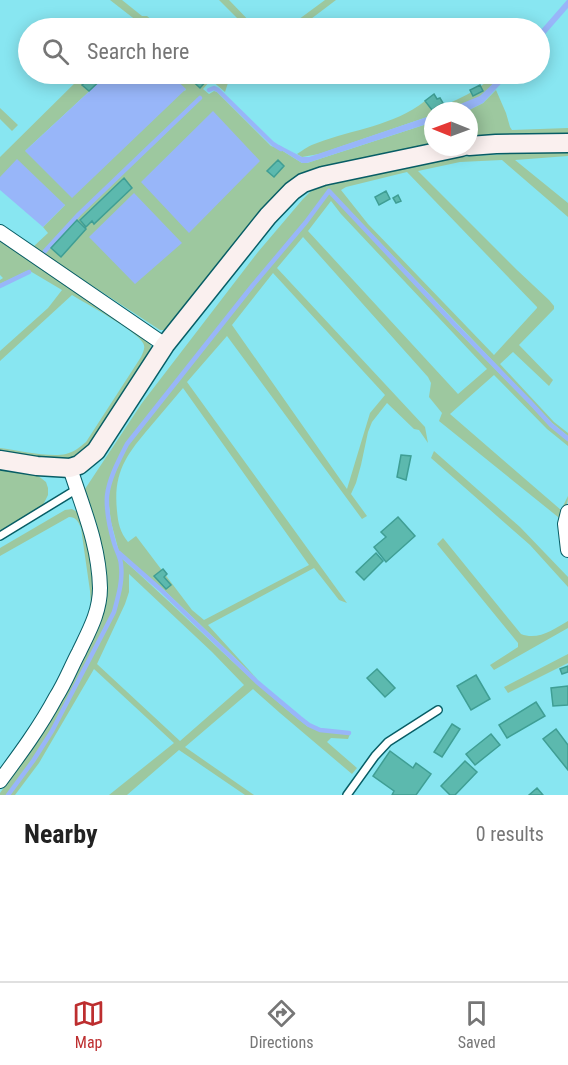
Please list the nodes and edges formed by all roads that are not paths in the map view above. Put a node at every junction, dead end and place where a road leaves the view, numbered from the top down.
1 (568, 143) edge
2 (478, 146) edge
3 (424, 155) edge
4 (0, 232) edge
5 (165, 345) junction
6 (0, 460) edge
7 (70, 468) junction
8 (77, 489) junction
9 (568, 512) edge
10 (0, 536) edge
11 (568, 550) edge
12 (438, 710) dead end
13 (0, 781) edge
14 (347, 795) edge

1 - 2 street
3 - 5 street
4 - 5 street
5 - 7 street
6 - 7 street
7 - 8 street
8 - 10 lane
8 - 13 street
9 - 11 street
12 - 14 lane

